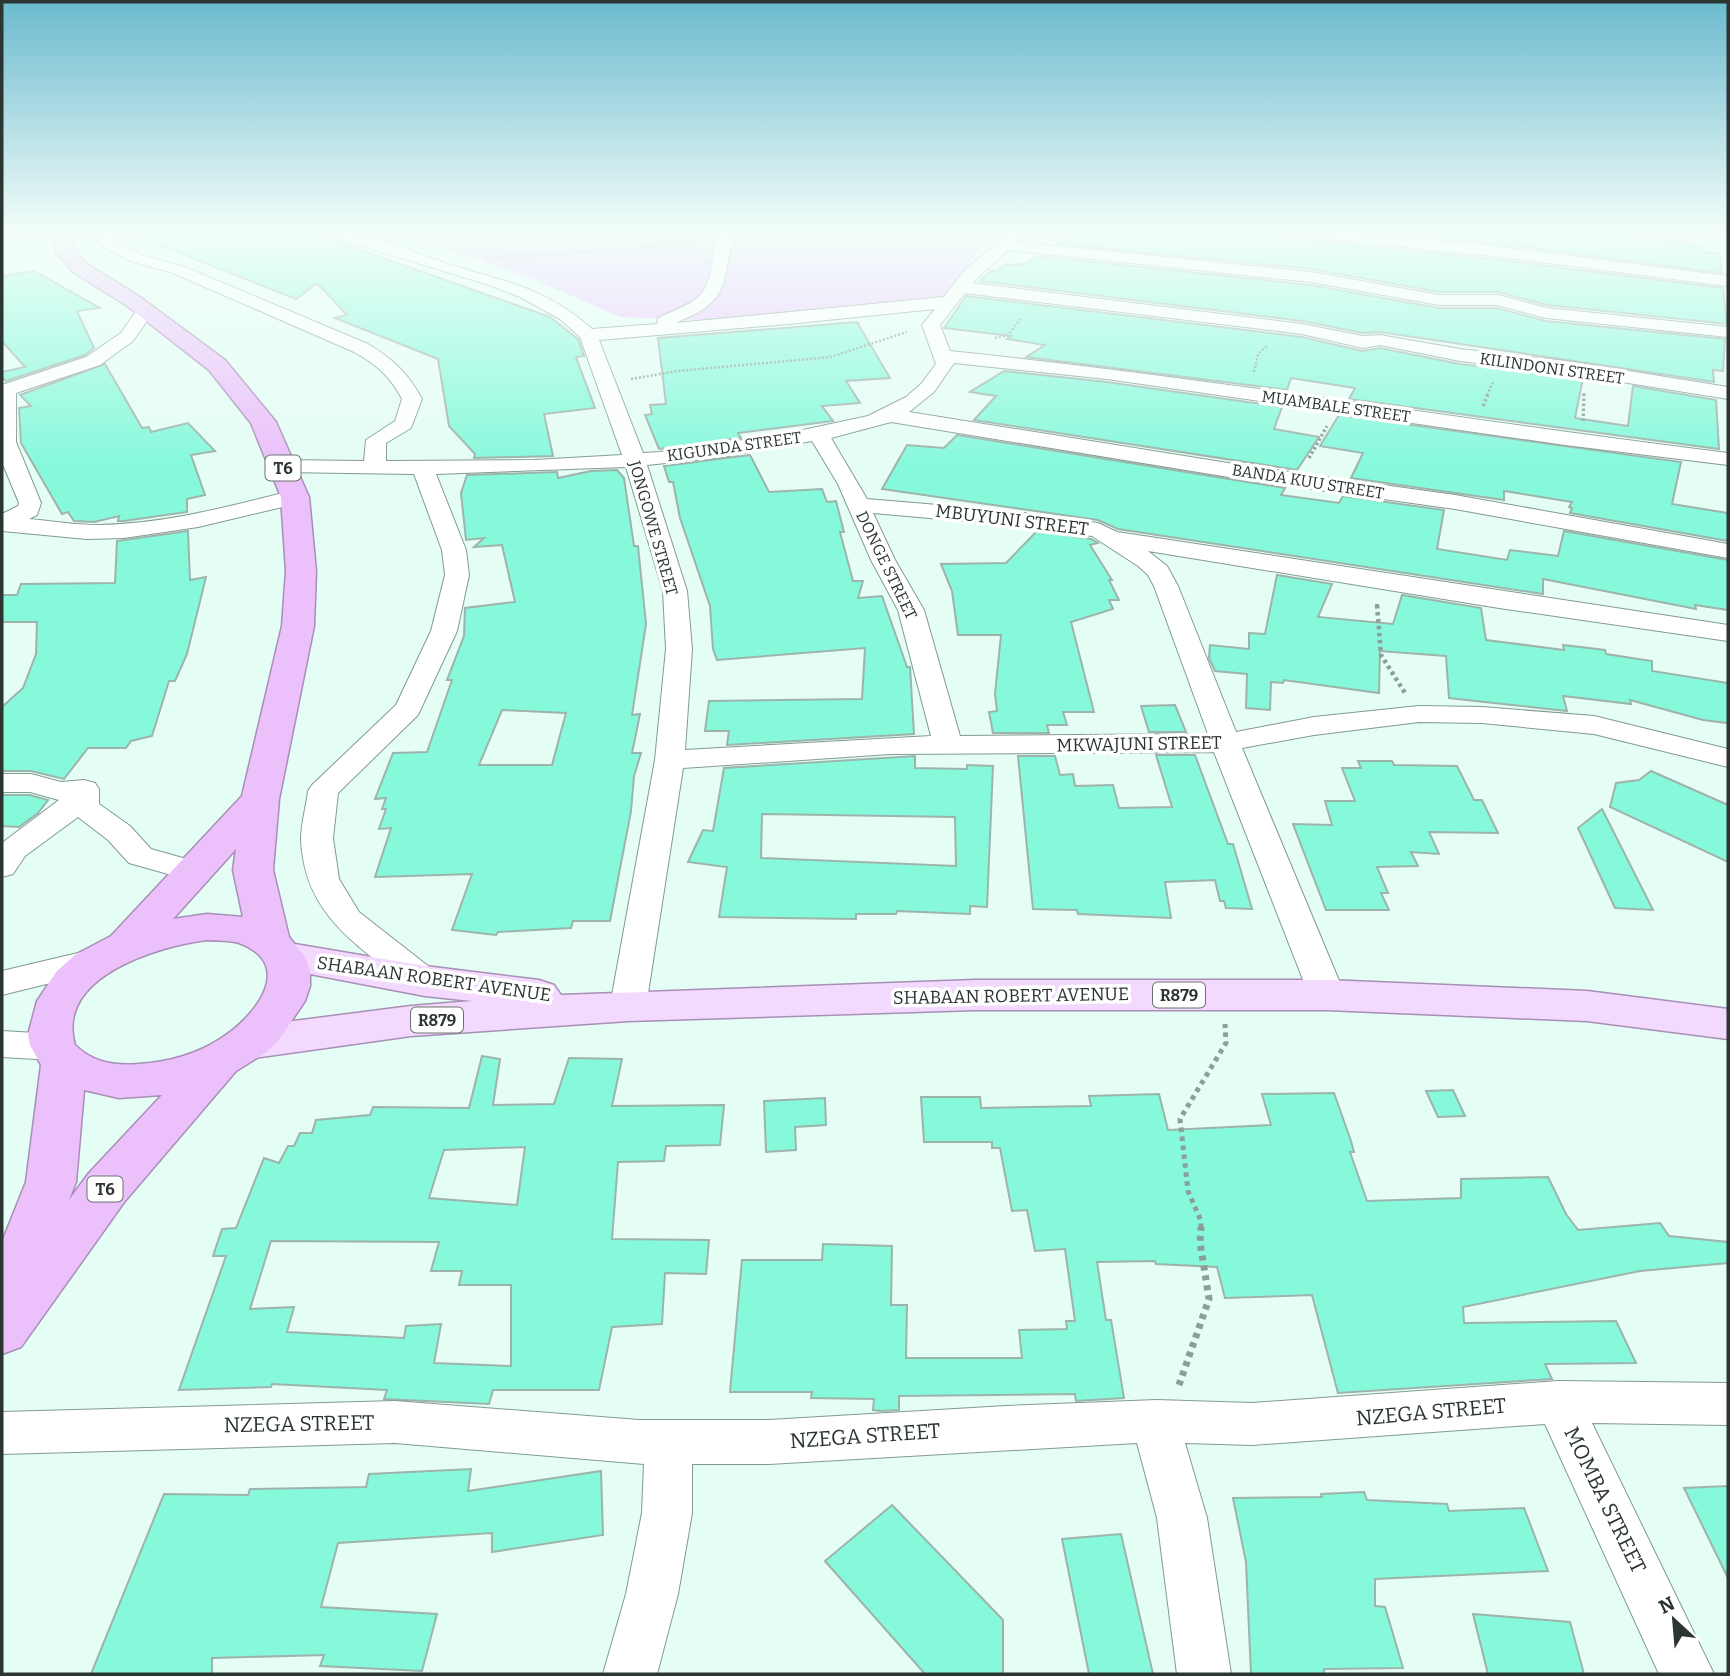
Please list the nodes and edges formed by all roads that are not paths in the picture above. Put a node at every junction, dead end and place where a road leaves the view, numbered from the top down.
1 (141, 308) edge
2 (272, 308) edge
3 (554, 308) edge
4 (688, 308) edge
5 (867, 308) edge
6 (944, 308) edge
7 (1122, 308) edge
8 (1535, 308) edge
9 (145, 311) junction
10 (653, 329) junction
11 (1728, 332) edge
12 (588, 335) junction
13 (944, 356) junction
14 (1728, 393) edge
15 (888, 415) junction
16 (817, 433) junction
17 (635, 459) junction
18 (1728, 459) edge
19 (282, 466) junction
20 (375, 467) junction
21 (422, 467) junction
22 (295, 497) junction
23 (858, 505) junction
24 (2, 523) edge
25 (1098, 530) junction
26 (1728, 551) edge
27 (1217, 553) junction
28 (1166, 586) junction
29 (1728, 633) edge
30 (1226, 743) junction
31 (948, 746) junction
32 (1728, 758) edge
33 (670, 760) junction
34 (2, 783) edge
35 (84, 789) junction
36 (260, 799) junction
37 (2, 867) edge
38 (193, 871) junction
39 (277, 949) junction
40 (113, 953) junction
41 (425, 981) junction
42 (2, 983) edge
43 (1327, 995) junction
44 (628, 1006) junction
45 (1728, 1024) edge
46 (2, 1044) edge
47 (235, 1051) junction
48 (58, 1054) junction
49 (2, 1308) edge
50 (2, 1331) edge
51 (1558, 1402) junction
52 (1728, 1404) edge
53 (1157, 1421) junction
54 (2, 1433) edge
55 (668, 1443) junction
56 (630, 1674) edge
57 (1204, 1674) edge
58 (1687, 1674) edge

1 - 9 highway, T6
2 - 20 street
3 - 12 street, JONGOWE STREET
4 - 10 street
5 - 10 street, KILINDONI STREET
6 - 13 street
7 - 14 street, KILINDONI STREET
8 - 11 street
9 - 19 highway, T6
9 - 24 street
10 - 12 street, KILINDONI STREET
12 - 17 street, JONGOWE STREET
13 - 15 street, KIGUNDA STREET
13 - 18 street, MUAMBALE STREET
15 - 16 street, KIGUNDA STREET
15 - 26 street, BANDA KUU STREET
16 - 17 street, KIGUNDA STREET
16 - 23 street, DONGE STREET
17 - 21 street, KIGUNDA STREET
17 - 33 street, JONGOWE STREET
19 - 20 street, KIGUNDA STREET
19 - 22 highway, T6
20 - 21 street, KIGUNDA STREET
21 - 41 street
22 - 24 street
22 - 36 highway, T6
23 - 25 street, MBUYUNI STREET
23 - 31 street, DONGE STREET
25 - 27 street
25 - 28 street, MBUYUNI STREET
27 - 28 street
27 - 29 street
28 - 30 street, MBUYUNI STREET
30 - 31 street, MKWAJUNI STREET
30 - 32 street, MKWAJUNI STREET
30 - 43 street, MBUYUNI STREET
31 - 33 street, MKWAJUNI STREET
33 - 44 street, JONGOWE STREET
34 - 35 street
35 - 37 street
35 - 38 street
36 - 38 highway
36 - 39 highway, T6
38 - 40 highway
39 - 40 highway
39 - 41 main road, SHABAAN ROBERT AVENUE / R879
39 - 47 highway, T6
40 - 42 street
40 - 48 highway
41 - 44 main road, SHABAAN ROBERT AVENUE / R879
43 - 44 main road, SHABAAN ROBERT AVENUE / R879
43 - 45 main road, SHABAAN ROBERT AVENUE / R879
44 - 47 main road, SHABAAN ROBERT AVENUE / R879
46 - 48 street
47 - 48 highway, T6
47 - 50 highway, T6
48 - 49 highway
51 - 52 street, NZEGA STREET
51 - 53 street, NZEGA STREET
51 - 58 street, MOMBA STREET
53 - 55 street, NZEGA STREET
53 - 57 street
54 - 55 street, NZEGA STREET
55 - 56 street

